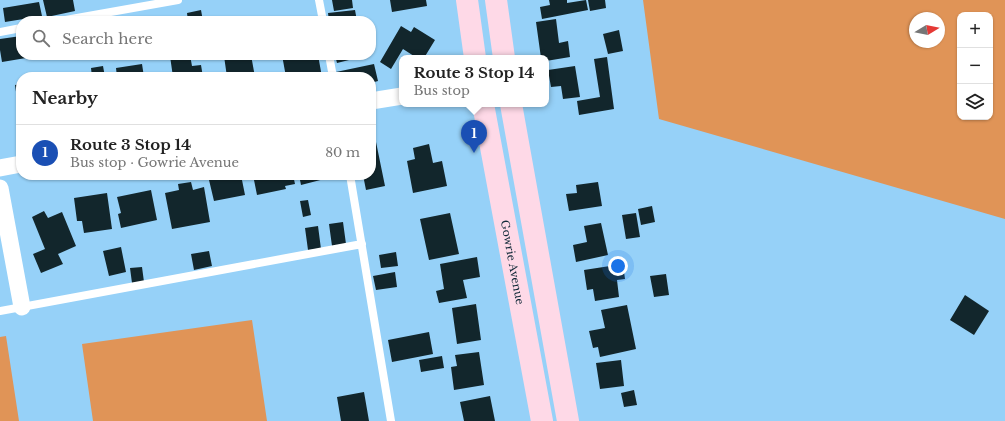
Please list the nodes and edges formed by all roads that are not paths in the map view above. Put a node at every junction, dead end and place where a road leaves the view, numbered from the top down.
1 (178, 0) edge
2 (319, 0) edge
3 (466, 0) edge
4 (496, 0) edge
5 (88, 16) edge
6 (322, 16) edge
7 (16, 29) edge
8 (0, 32) edge
9 (475, 55) edge
10 (504, 55) edge
11 (330, 60) edge
12 (332, 72) edge
13 (399, 96) edge
14 (376, 100) edge
15 (484, 107) edge
16 (513, 107) edge
17 (16, 165) edge
18 (0, 168) edge
19 (351, 180) edge
20 (0, 188) edge
21 (362, 244) junction
22 (22, 307) junction
23 (0, 311) edge
24 (391, 421) edge
25 (542, 421) edge
26 (568, 421) edge

1 - 5 lane
2 - 6 lane
3 - 9 street
4 - 10 street
7 - 8 lane
11 - 12 lane
13 - 14 street
15 - 25 street, Gowrie Avenue
16 - 26 street
17 - 18 street
19 - 21 lane
20 - 22 street
21 - 22 lane
21 - 24 lane
22 - 23 lane

